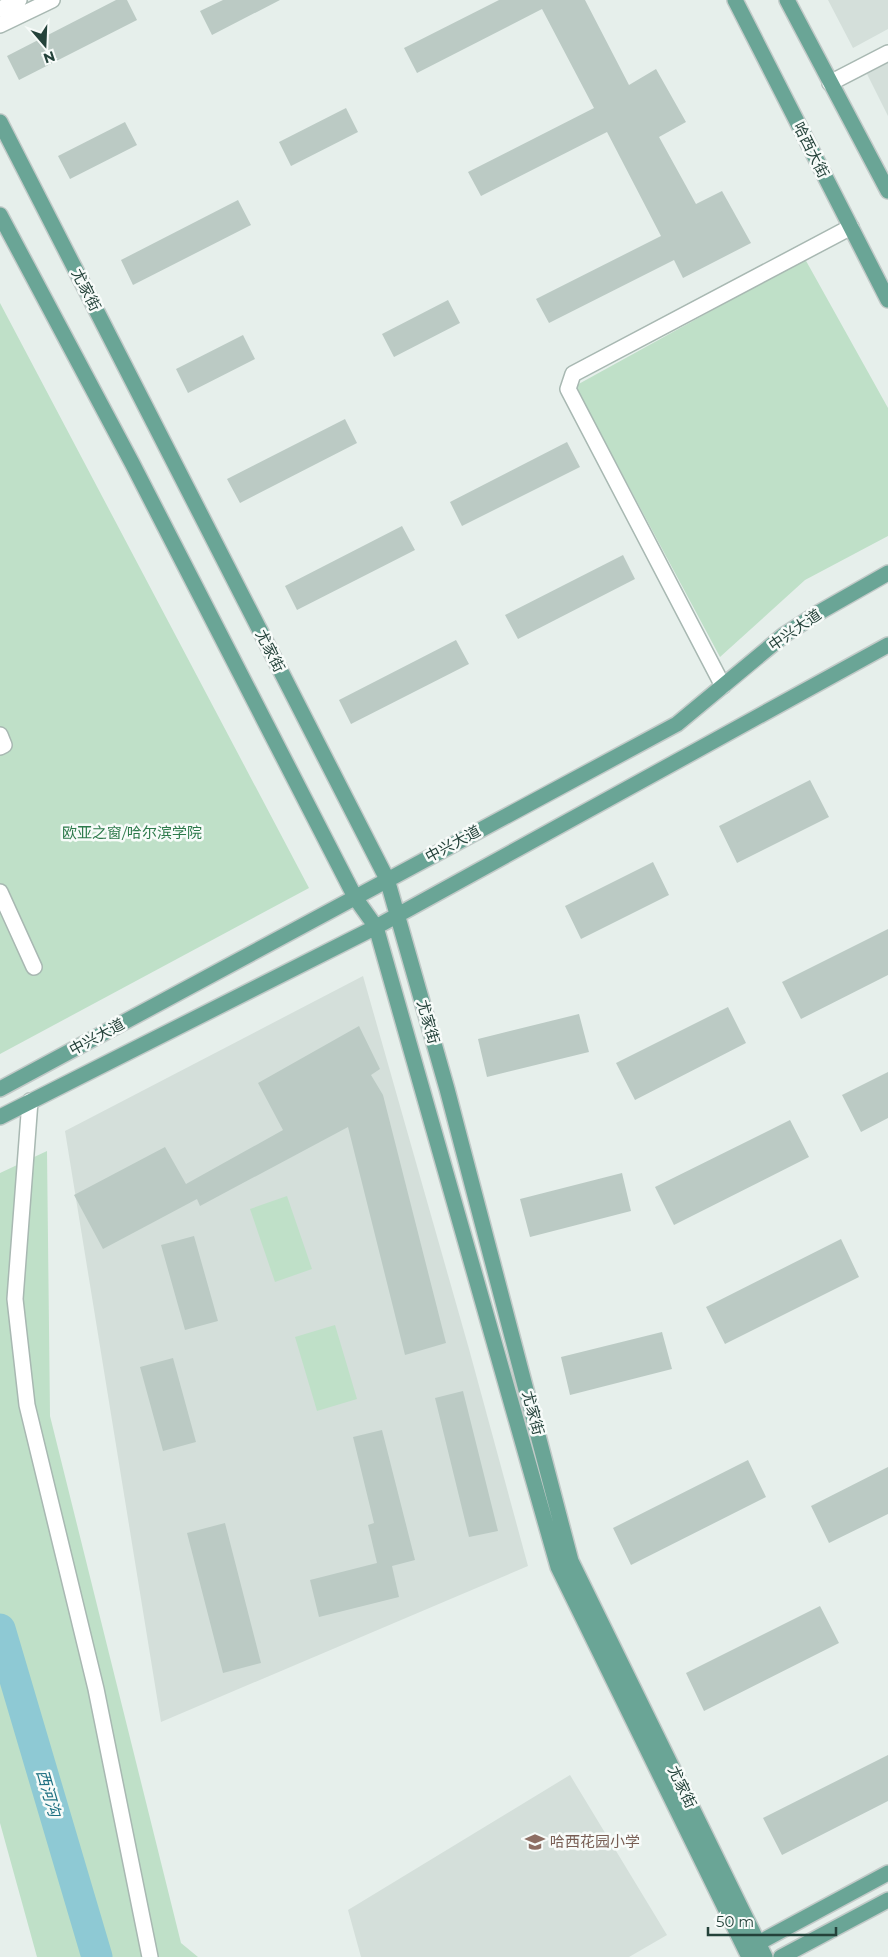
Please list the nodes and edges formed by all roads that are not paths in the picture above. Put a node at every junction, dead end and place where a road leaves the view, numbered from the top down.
1 (19, 0) edge
2 (52, 0) edge
3 (735, 0) edge
4 (787, 0) edge
5 (0, 9) edge
6 (0, 25) edge
7 (888, 53) edge
8 (830, 83) junction
9 (0, 122) edge
10 (888, 191) edge
11 (0, 215) edge
12 (851, 227) junction
13 (888, 300) edge
14 (888, 573) edge
15 (888, 645) edge
16 (723, 686) junction
17 (0, 735) edge
18 (0, 747) edge
19 (387, 879) junction
20 (0, 892) edge
21 (356, 899) junction
22 (398, 915) junction
23 (376, 927) junction
24 (34, 967) dead end
25 (0, 1088) edge
26 (30, 1101) junction
27 (0, 1117) edge
28 (888, 1873) edge
29 (888, 1900) edge
30 (751, 1950) edge
31 (150, 1957) edge
32 (766, 1957) edge
33 (781, 1957) edge

1 - 5 street
2 - 6 street
3 - 12 main road, 哈西大街
4 - 8 main road
7 - 8 street
8 - 10 main road
9 - 19 main road, 尤家街
11 - 21 main road, 尤家街
12 - 13 main road, 哈西大街
12 - 16 street
14 - 16 main road, 中兴大道
15 - 22 main road, 中兴大道
16 - 19 main road, 中兴大道
17 - 18 street
19 - 21 main road, 中兴大道
19 - 22 main road, 尤家街
20 - 24 street
21 - 23 main road, 尤家街
21 - 25 main road, 中兴大道
22 - 23 main road, 中兴大道
22 - 30 main road, 尤家街
23 - 26 main road, 中兴大道
23 - 30 main road, 尤家街
26 - 27 main road, 中兴大道
26 - 31 street
28 - 30 main road
29 - 33 main road
30 - 32 main road, 尤家街

